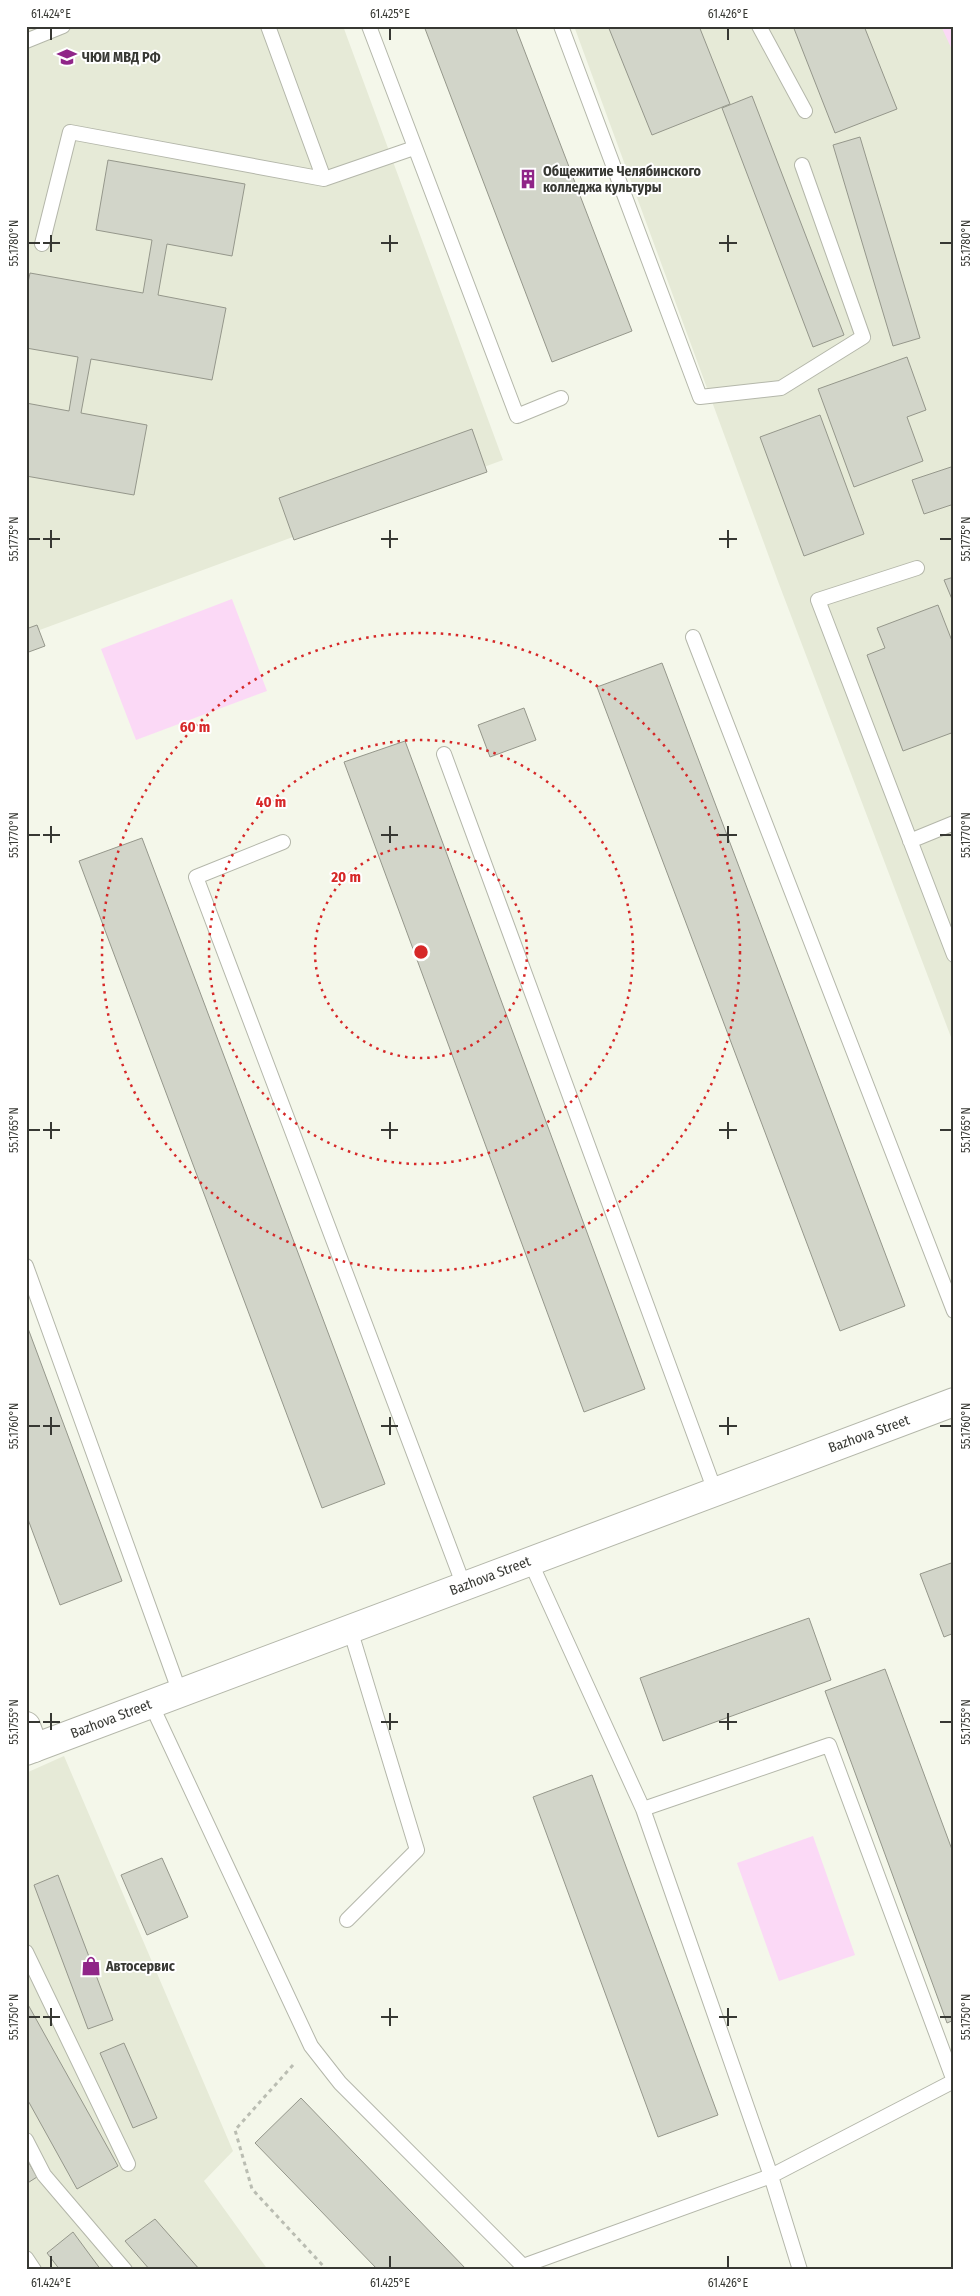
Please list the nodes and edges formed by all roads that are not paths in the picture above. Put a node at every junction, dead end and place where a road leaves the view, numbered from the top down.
1 (63, 26) edge
2 (268, 26) edge
3 (369, 26) edge
4 (561, 26) edge
5 (759, 26) edge
6 (26, 41) edge
7 (805, 111) dead end
8 (414, 148) junction
9 (802, 165) dead end
10 (324, 179) junction
11 (42, 244) dead end
12 (561, 398) dead end
13 (917, 568) dead end
14 (693, 636) dead end
15 (444, 754) dead end
16 (954, 823) edge
17 (910, 840) junction
18 (283, 842) dead end
19 (954, 954) edge
20 (26, 1266) edge
21 (954, 1311) edge
22 (954, 1402) edge
23 (715, 1491) junction
24 (530, 1561) junction
25 (464, 1586) junction
26 (350, 1629) junction
27 (180, 1693) junction
28 (151, 1704) junction
29 (28, 1746) edge
30 (642, 1809) junction
31 (347, 1920) dead end
32 (26, 1952) edge
33 (954, 2081) edge
34 (26, 2140) edge
35 (128, 2164) dead end
36 (771, 2176) junction
37 (26, 2258) edge
38 (525, 2268) edge
39 (34, 2270) edge
40 (125, 2270) edge
41 (800, 2270) edge

1 - 6 lane
2 - 10 lane
3 - 8 lane
4 - 9 lane
5 - 7 lane
8 - 10 lane
8 - 12 lane
10 - 11 lane
13 - 17 lane
14 - 21 lane
15 - 23 lane
16 - 17 lane
17 - 19 lane
18 - 25 lane
20 - 27 lane
22 - 23 street, Bazhova Street
23 - 24 street, Bazhova Street
24 - 25 street, Bazhova Street
24 - 30 lane
25 - 26 street, Bazhova Street
26 - 27 street, Bazhova Street
26 - 31 lane
27 - 28 street, Bazhova Street
28 - 29 street, Bazhova Street
28 - 38 lane
30 - 33 lane
30 - 36 lane
32 - 35 lane
33 - 36 lane
34 - 40 lane
36 - 38 lane
36 - 41 lane
37 - 39 lane

